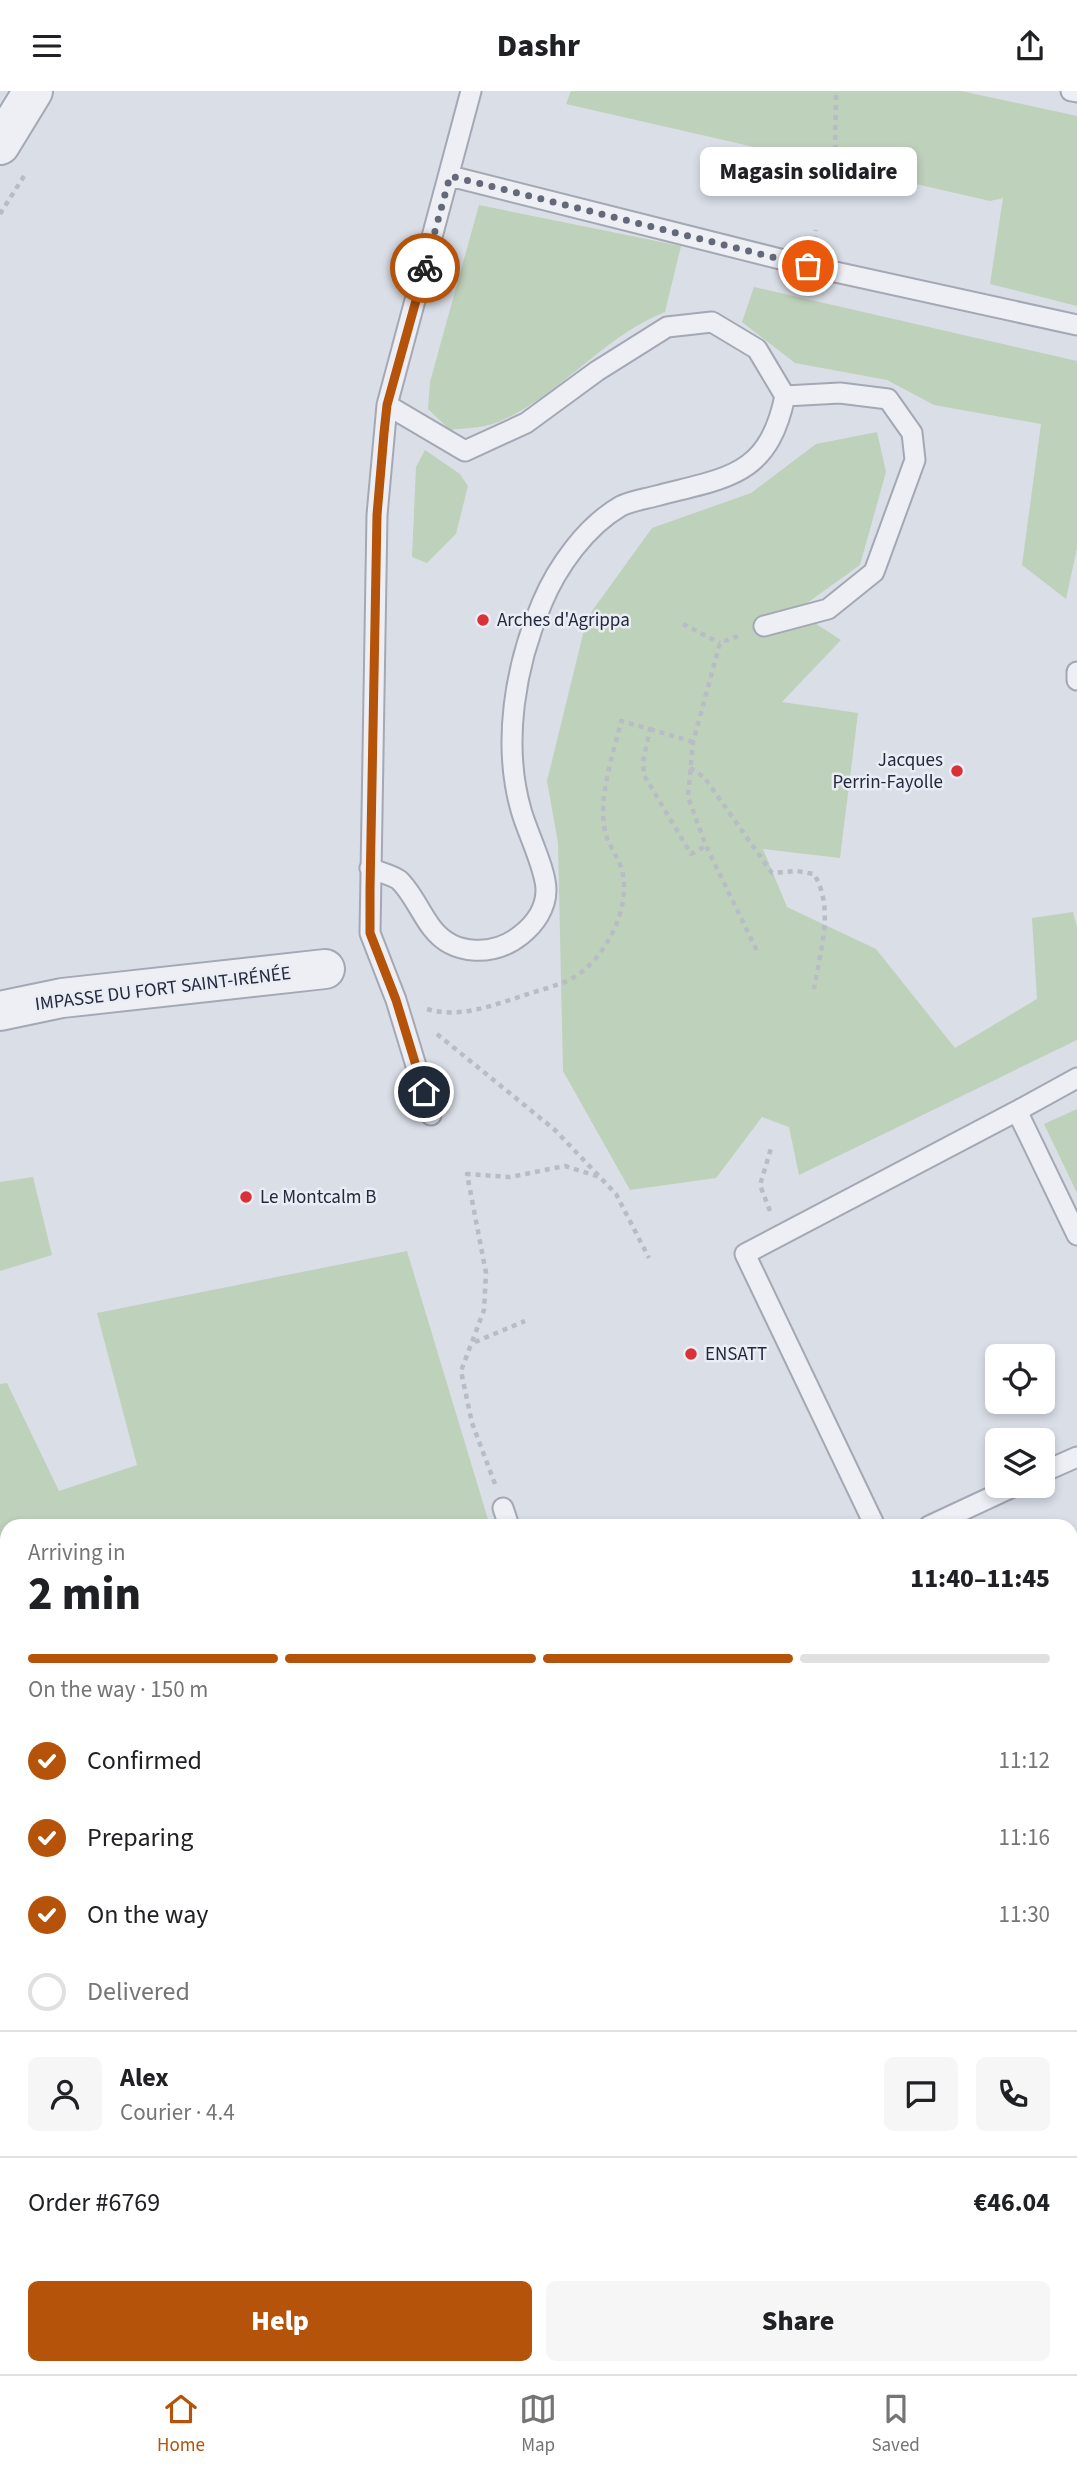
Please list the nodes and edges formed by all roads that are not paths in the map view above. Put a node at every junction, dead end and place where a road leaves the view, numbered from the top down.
1 (33, 91) edge
2 (471, 91) edge
3 (1071, 91) edge
4 (1077, 92) edge
5 (0, 145) edge
6 (450, 176) junction
7 (1077, 325) edge
8 (785, 396) junction
9 (387, 405) junction
10 (764, 627) road end
11 (1077, 672) edge
12 (1077, 680) edge
13 (370, 868) junction
14 (325, 969) dead end
15 (0, 1011) edge
16 (1077, 1078) edge
17 (1017, 1111) junction
18 (431, 1115) dead end
19 (1077, 1235) edge
20 (1077, 1457) edge
21 (1055, 1467) edge
22 (989, 1498) edge
23 (872, 1519) edge
24 (944, 1519) edge

1 - 5 street
2 - 6 lane
3 - 4 lane
6 - 7 lane
6 - 9 lane
8 - 9 lane
8 - 10 lane
8 - 13 lane
9 - 13 lane
11 - 12 lane
13 - 18 lane
14 - 15 street, IMPASSE DU FORT SAINT-IRÉNÉE
16 - 17 lane
17 - 19 lane
17 - 23 lane
20 - 21 lane
22 - 24 lane

